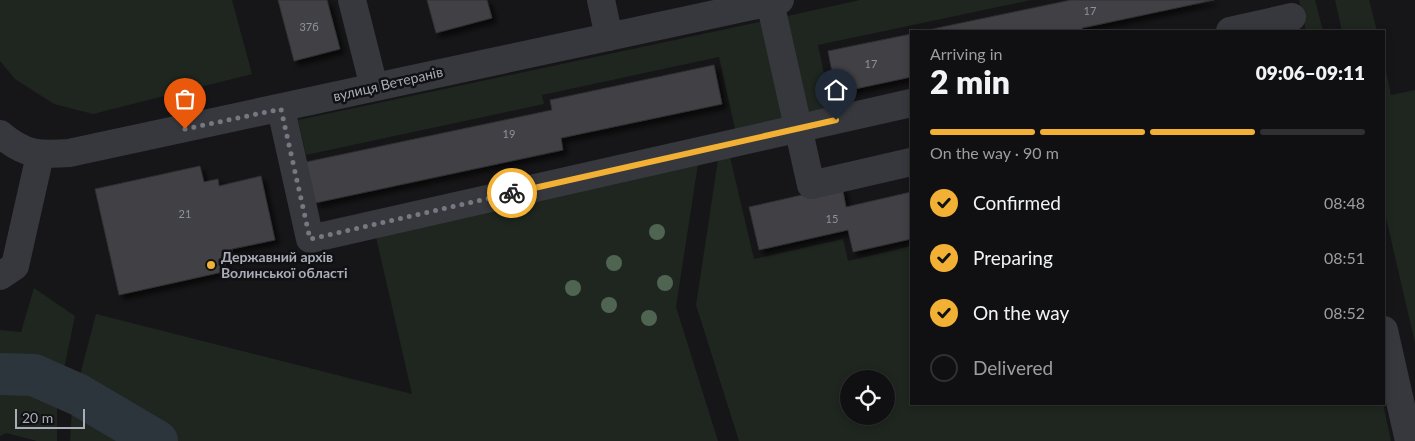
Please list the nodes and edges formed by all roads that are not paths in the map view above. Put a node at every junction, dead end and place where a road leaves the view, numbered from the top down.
1 (352, 0) edge
2 (601, 0) edge
3 (775, 1) edge
4 (1292, 16) edge
5 (1234, 30) edge
6 (609, 37) junction
7 (374, 87) junction
8 (910, 103) edge
9 (281, 109) junction
10 (799, 129) junction
11 (0, 134) edge
12 (40, 155) junction
13 (910, 162) edge
14 (0, 276) edge
15 (1385, 334) edge
16 (1409, 441) edge

1 - 7 street
2 - 6 street
3 - 6 street, вулиця Ветеранів
3 - 10 street
4 - 5 street
6 - 7 street, вулиця Ветеранів
7 - 9 street, вулиця Ветеранів
8 - 10 street
9 - 10 street
9 - 12 street, вулиця Ветеранів
10 - 13 street
11 - 12 street, вулиця Ветеранів
12 - 14 street
15 - 16 street

